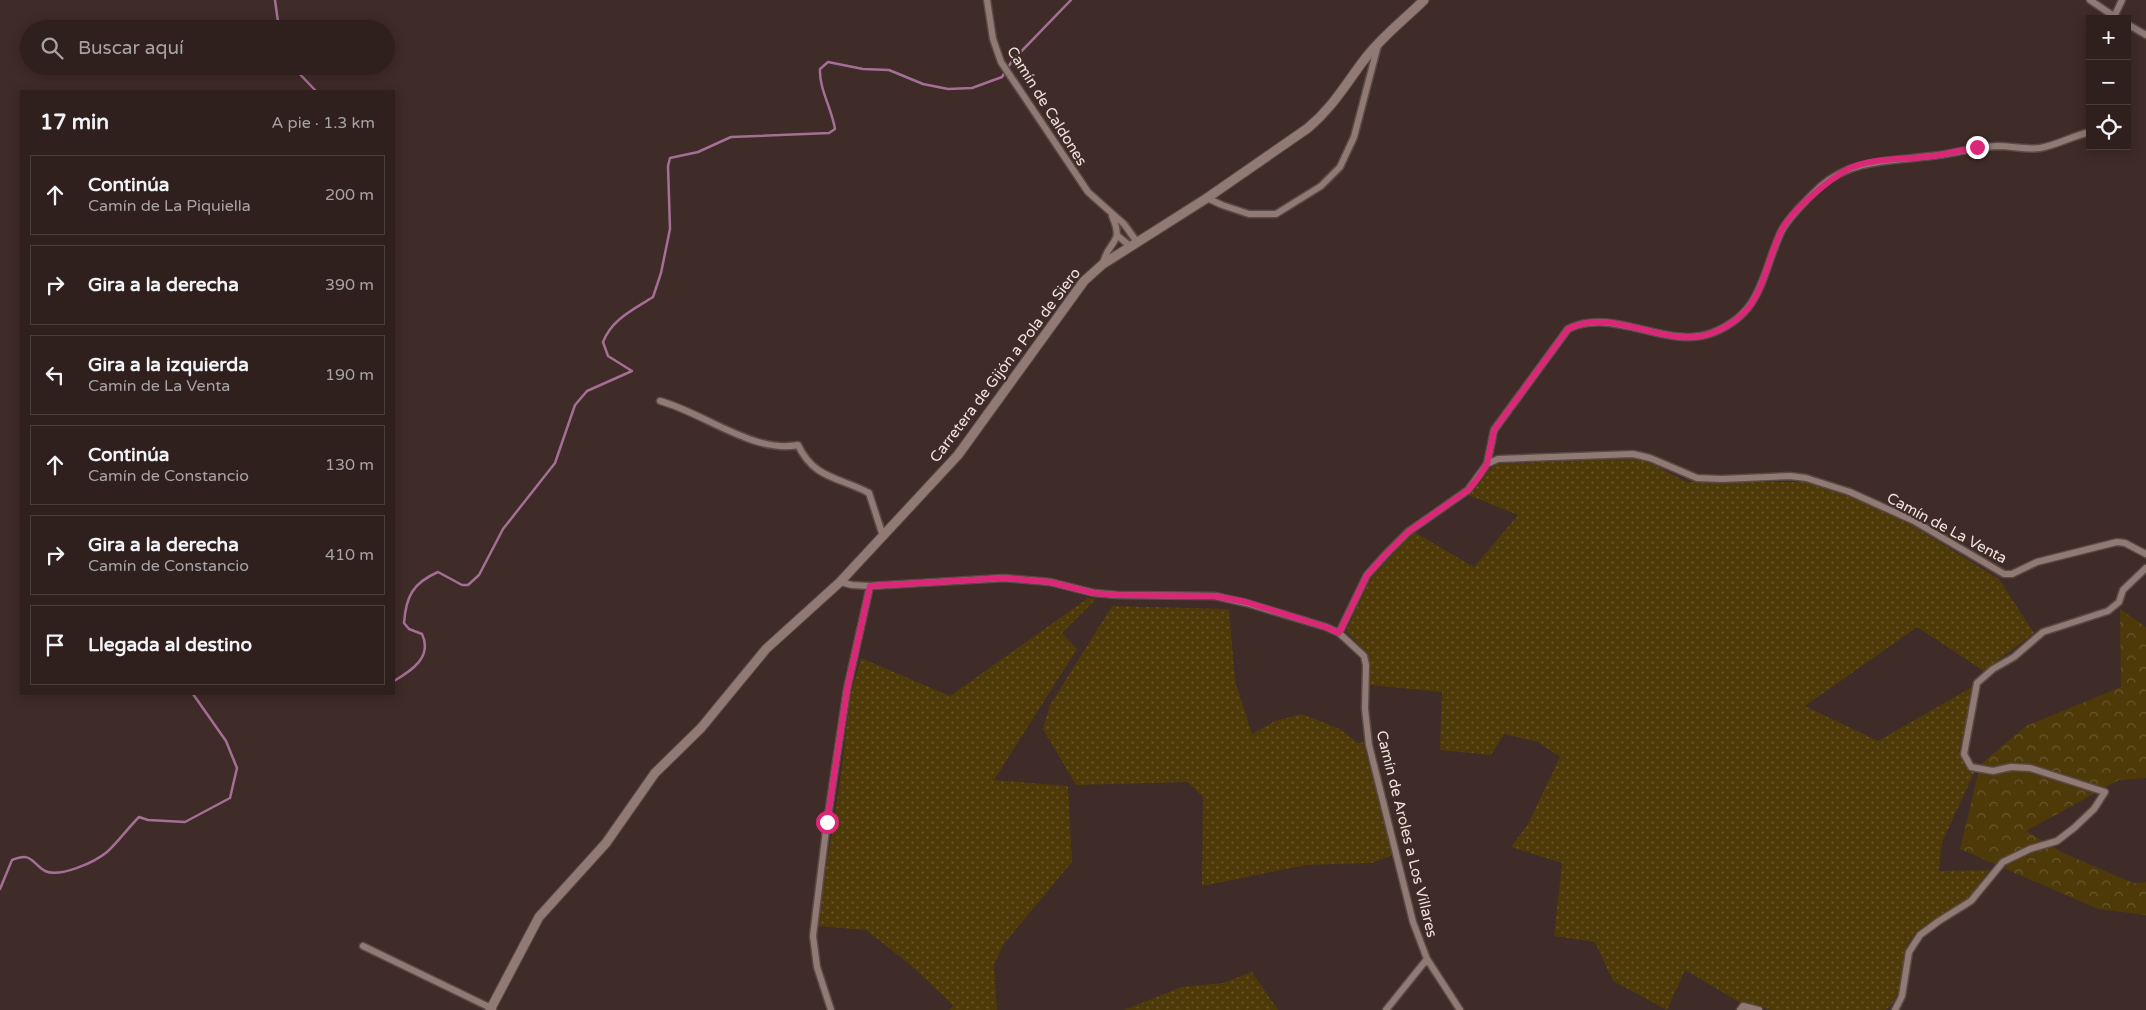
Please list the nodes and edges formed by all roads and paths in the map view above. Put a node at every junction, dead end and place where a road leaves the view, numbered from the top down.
1 (987, 0) edge
2 (1424, 0) edge
3 (2090, 0) edge
4 (2122, 0) edge
5 (2112, 15) edge
6 (2117, 15) edge
7 (2131, 26) edge
8 (2146, 35) edge
9 (1379, 42) junction
10 (2086, 133) edge
11 (1206, 198) junction
12 (1110, 212) junction
13 (1118, 236) junction
14 (1134, 244) junction
15 (1103, 264) junction
16 (660, 401) dead end
17 (1487, 464) junction
18 (883, 536) junction
19 (2146, 554) edge
20 (2146, 568) edge
21 (840, 582) junction
22 (870, 586) junction
23 (1339, 633) junction
24 (363, 946) dead end
25 (1427, 959) junction
26 (492, 1009) edge
27 (831, 1010) edge
28 (1386, 1010) edge
29 (1460, 1010) edge
30 (1740, 1010) edge
31 (1759, 1010) edge
32 (1895, 1010) edge

1 - 12 street, Camín de Caldones
2 - 9 street, Carretera de Gijón a Pola de Siero
3 - 5 street
4 - 6 street
7 - 8 street
9 - 11 street, Carretera de Gijón a Pola de Siero
9 - 11 street
10 - 17 street
11 - 14 street, Carretera de Gijón a Pola de Siero
12 - 13 street, Camín de Caldones
12 - 14 street, Camín de Caldones
13 - 14 street
13 - 15 street
14 - 15 street, Carretera de Gijón a Pola de Siero
15 - 18 street, Carretera de Gijón a Pola de Siero
16 - 18 street
17 - 19 street, Camín de La Venta
17 - 23 street
18 - 21 street, Carretera de Gijón a Pola de Siero
20 - 32 street
21 - 22 street, Camín de Aroles a Los Villares
21 - 26 street, Carretera de Gijón a Pola de Siero
22 - 23 street, Camín de Aroles a Los Villares
22 - 27 street
23 - 25 street, Camín de Aroles a Los Villares
24 - 26 street
25 - 28 street
25 - 29 street, Camín de Aroles a Los Villares
30 - 31 street

